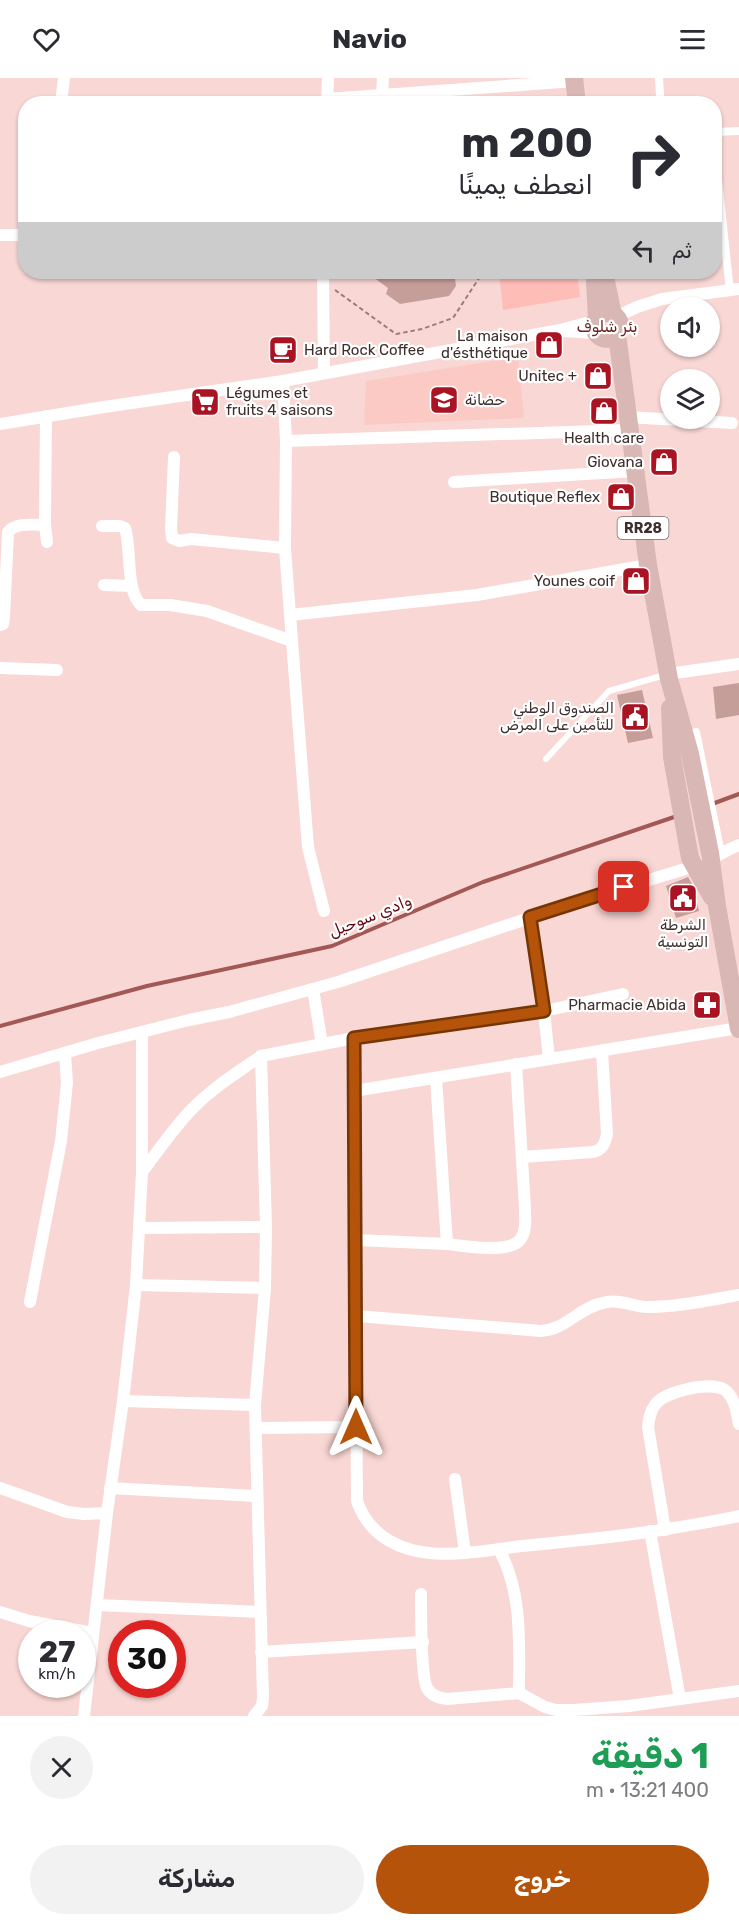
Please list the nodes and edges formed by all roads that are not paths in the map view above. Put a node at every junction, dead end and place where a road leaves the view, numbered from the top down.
1 (64, 78) edge
2 (70, 78) edge
3 (328, 78) edge
4 (383, 78) edge
5 (658, 78) edge
6 (575, 80) edge
7 (660, 94) dead end
8 (382, 95) junction
9 (62, 96) edge
10 (327, 96) edge
11 (373, 96) edge
12 (576, 96) edge
13 (739, 131) edge
14 (722, 132) edge
15 (722, 202) edge
16 (0, 235) edge
17 (18, 235) edge
18 (323, 279) edge
19 (595, 279) edge
20 (605, 279) edge
21 (734, 290) edge
22 (605, 325) junction
23 (324, 373) junction
24 (283, 381) junction
25 (46, 416) junction
26 (732, 423) dead end
27 (0, 424) edge
28 (628, 424) junction
29 (286, 441) junction
30 (174, 457) dead end
31 (636, 471) junction
32 (454, 482) dead end
33 (45, 525) junction
34 (102, 526) dead end
35 (47, 542) dead end
36 (285, 548) junction
37 (648, 565) junction
38 (104, 585) dead end
39 (132, 586) junction
40 (290, 615) junction
41 (0, 625) edge
42 (292, 642) junction
43 (739, 664) edge
44 (0, 668) edge
45 (57, 670) dead end
46 (669, 676) junction
47 (696, 732) dead end
48 (546, 759) dead end
49 (739, 845) edge
50 (708, 856) junction
51 (324, 911) dead end
52 (530, 917) junction
53 (735, 977) edge
54 (313, 989) junction
55 (623, 994) dead end
56 (544, 1011) junction
57 (739, 1028) edge
58 (142, 1032) junction
59 (354, 1038) junction
60 (322, 1044) junction
61 (602, 1050) junction
62 (65, 1053) junction
63 (261, 1056) junction
64 (549, 1059) junction
65 (516, 1064) junction
66 (0, 1072) edge
67 (436, 1078) junction
68 (354, 1091) junction
69 (522, 1157) junction
70 (142, 1172) junction
71 (266, 1227) junction
72 (139, 1228) junction
73 (356, 1240) junction
74 (447, 1244) junction
75 (136, 1285) junction
76 (265, 1288) junction
77 (739, 1295) edge
78 (30, 1302) dead end
79 (357, 1316) junction
80 (123, 1401) junction
81 (255, 1405) junction
82 (739, 1424) edge
83 (356, 1427) junction
84 (256, 1428) junction
85 (455, 1479) dead end
86 (0, 1488) edge
87 (110, 1488) junction
88 (257, 1496) junction
89 (107, 1513) junction
90 (739, 1516) edge
91 (665, 1530) junction
92 (650, 1531) junction
93 (499, 1549) junction
94 (465, 1552) junction
95 (421, 1594) dead end
96 (96, 1605) junction
97 (0, 1612) edge
98 (260, 1612) junction
99 (26, 1620) edge
100 (94, 1620) edge
101 (423, 1642) junction
102 (261, 1652) junction
103 (739, 1691) edge
104 (519, 1693) junction
105 (86, 1698) edge
106 (680, 1700) junction
107 (84, 1716) edge
108 (254, 1716) edge

1 - 2 street
1 - 9 street
3 - 10 street
4 - 8 street
5 - 7 street
6 - 8 street
6 - 12 main road
8 - 11 street
13 - 14 street
15 - 21 street
16 - 17 street
18 - 23 street
19 - 22 main road, RR28
20 - 22 main road, RR28
21 - 22 street
22 - 23 street
22 - 28 main road, RR28
23 - 24 street
24 - 25 street
24 - 29 street
25 - 27 street
25 - 33 street
26 - 28 street
28 - 29 street
28 - 31 main road, RR28
29 - 36 street
30 - 36 street
31 - 32 street
31 - 37 main road, RR28
33 - 35 street
33 - 41 street
34 - 39 street
36 - 40 street
37 - 40 street
37 - 46 main road, RR28
38 - 39 street
39 - 42 street
40 - 42 street
42 - 51 street
43 - 46 street
44 - 45 street
46 - 48 lane
46 - 50 main road, RR28
46 - 50 main road, RR28
47 - 50 street
49 - 50 street
50 - 52 street
50 - 53 main road, RR28
52 - 54 street
52 - 56 street
53 - 57 main road, RR28
54 - 58 street
54 - 60 street
55 - 56 street
56 - 59 street
56 - 64 street
57 - 61 street
58 - 62 street
58 - 70 street
59 - 60 street
59 - 68 street
60 - 63 street
61 - 64 street
61 - 69 street
62 - 66 street
62 - 78 street
63 - 70 street
63 - 71 street
64 - 65 street
65 - 67 street
65 - 69 street
67 - 68 street
67 - 74 street
68 - 73 street
69 - 74 street
70 - 72 street
71 - 72 street
71 - 76 street
72 - 75 street
73 - 74 street
73 - 79 street
75 - 76 street
75 - 80 street
76 - 81 street
77 - 79 street
79 - 83 street
80 - 81 street
80 - 87 street
81 - 84 street
82 - 91 street
83 - 84 street
83 - 94 street
84 - 88 street
85 - 94 street
86 - 89 street
87 - 88 street
87 - 89 street
88 - 98 street
89 - 96 street
90 - 91 street
91 - 92 street
92 - 93 street
92 - 106 street
93 - 94 street
93 - 104 street
95 - 101 street
96 - 98 street
96 - 100 street
97 - 99 street
98 - 102 street
101 - 102 street
101 - 104 street
102 - 108 street
103 - 106 street
104 - 106 street
105 - 107 street

